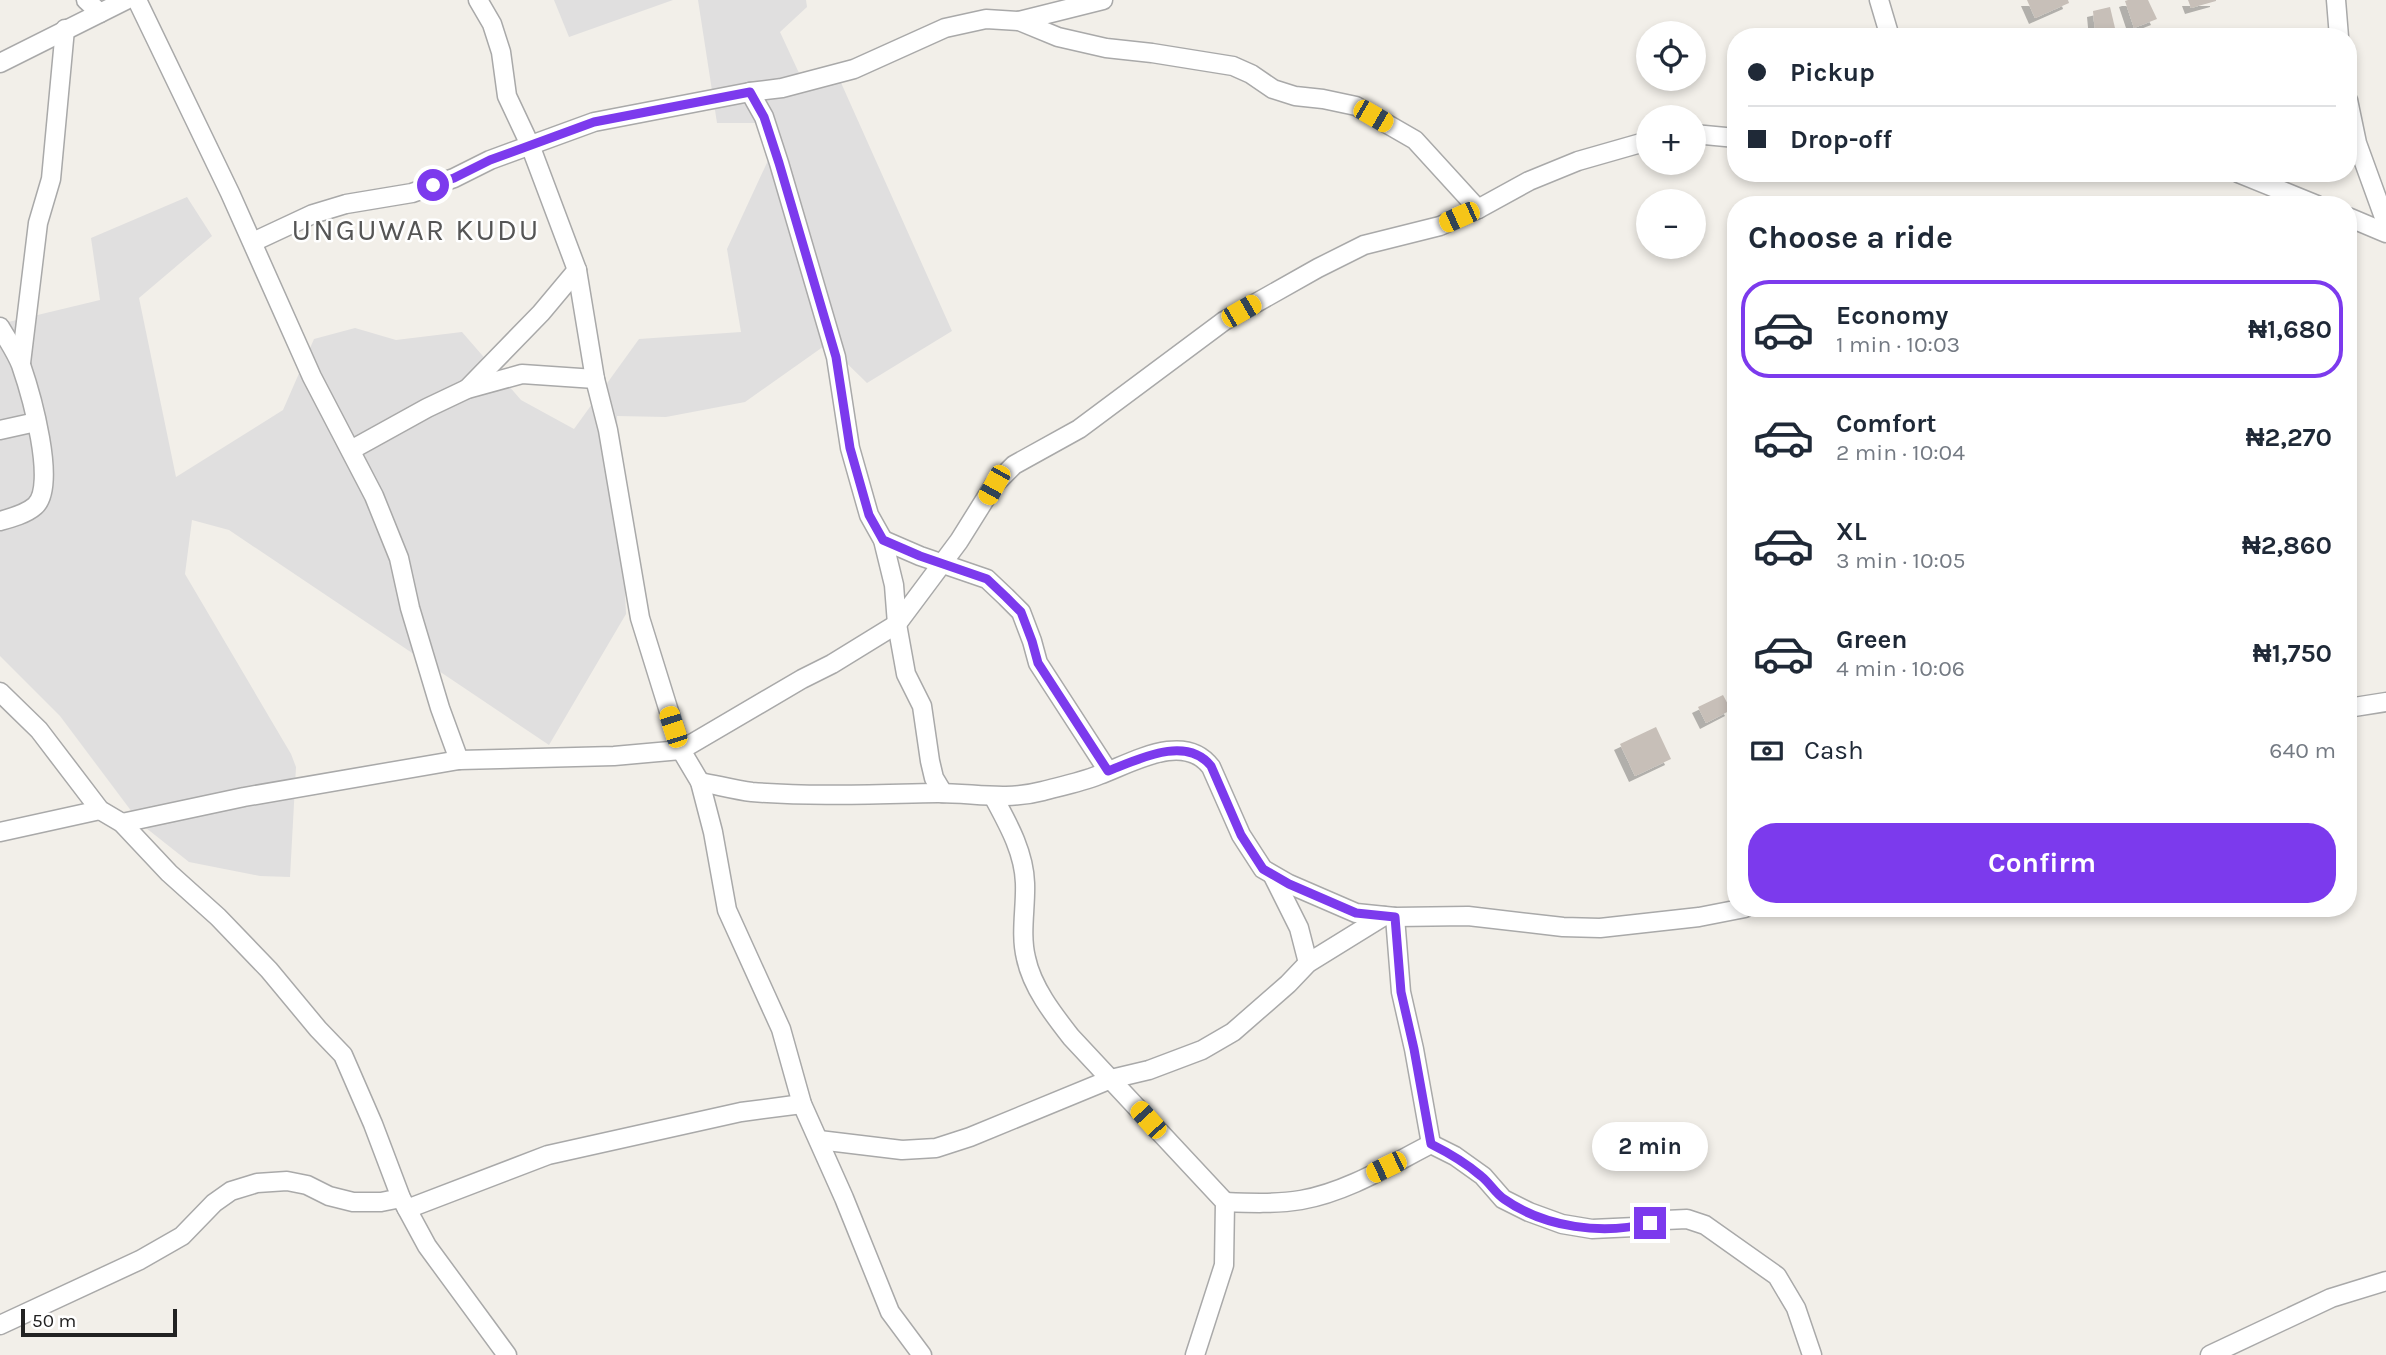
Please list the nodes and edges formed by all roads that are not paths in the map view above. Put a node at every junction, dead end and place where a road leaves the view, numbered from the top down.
1 (86, 0) edge
2 (126, 0) edge
3 (137, 0) edge
4 (478, 0) edge
5 (1103, 0) edge
6 (1879, 0) edge
7 (2336, 0) edge
8 (100, 13) junction
9 (1019, 21) junction
10 (1887, 28) edge
11 (2338, 28) edge
12 (65, 29) junction
13 (0, 63) edge
14 (750, 92) junction
15 (1706, 135) edge
16 (1727, 137) edge
17 (2357, 143) edge
18 (1636, 144) edge
19 (530, 145) junction
20 (2260, 182) edge
21 (2295, 196) edge
22 (1478, 209) junction
23 (2357, 221) edge
24 (2386, 223) edge
25 (2386, 233) edge
26 (253, 242) junction
27 (577, 270) junction
28 (0, 327) edge
29 (21, 363) junction
30 (595, 379) junction
31 (467, 389) junction
32 (36, 422) junction
33 (0, 430) edge
34 (351, 450) junction
35 (0, 522) edge
36 (883, 540) junction
37 (942, 562) junction
38 (897, 624) junction
39 (0, 692) edge
40 (2386, 702) edge
41 (2357, 707) edge
42 (681, 750) junction
43 (459, 760) junction
44 (1108, 771) junction
45 (700, 782) junction
46 (943, 793) junction
47 (994, 798) junction
48 (100, 810) junction
49 (122, 823) junction
50 (0, 832) edge
51 (1273, 876) junction
52 (1727, 912) edge
53 (1389, 916) junction
54 (1308, 963) junction
55 (1111, 1079) junction
56 (802, 1104) junction
57 (819, 1140) junction
58 (1431, 1144) junction
59 (1225, 1202) junction
60 (404, 1204) junction
61 (2386, 1281) edge
62 (0, 1325) edge
63 (507, 1355) edge
64 (922, 1355) edge
65 (1195, 1355) edge
66 (1812, 1355) edge
67 (2210, 1355) edge

1 - 8 street
2 - 8 street
3 - 26 street
4 - 19 street
5 - 9 street
6 - 10 street
7 - 11 street
8 - 12 street
9 - 14 street
9 - 22 street
12 - 13 street
12 - 29 street
14 - 19 street
14 - 36 street
15 - 16 street
17 - 24 street
18 - 22 street
19 - 26 street
19 - 27 street
20 - 21 street
22 - 37 street
23 - 25 street
26 - 34 street
27 - 30 street
27 - 31 street
28 - 29 street
29 - 32 street
30 - 31 street
30 - 42 street
31 - 34 street
32 - 33 street
32 - 35 street
34 - 43 street
36 - 37 street
36 - 38 street
37 - 38 street
37 - 44 street
38 - 42 street
38 - 46 street
39 - 48 street
40 - 41 street
42 - 43 street
42 - 45 street
43 - 49 street
44 - 47 street
44 - 51 street
45 - 46 street
45 - 56 street
46 - 47 street
47 - 55 street
48 - 49 street
48 - 50 street
49 - 60 street
51 - 53 street
51 - 54 street
52 - 53 street
53 - 54 street
53 - 58 street
54 - 55 street
55 - 57 street
55 - 59 street
56 - 57 street
56 - 60 street
57 - 64 street
58 - 59 street
58 - 66 street
59 - 65 street
60 - 62 street
60 - 63 street
61 - 67 street

